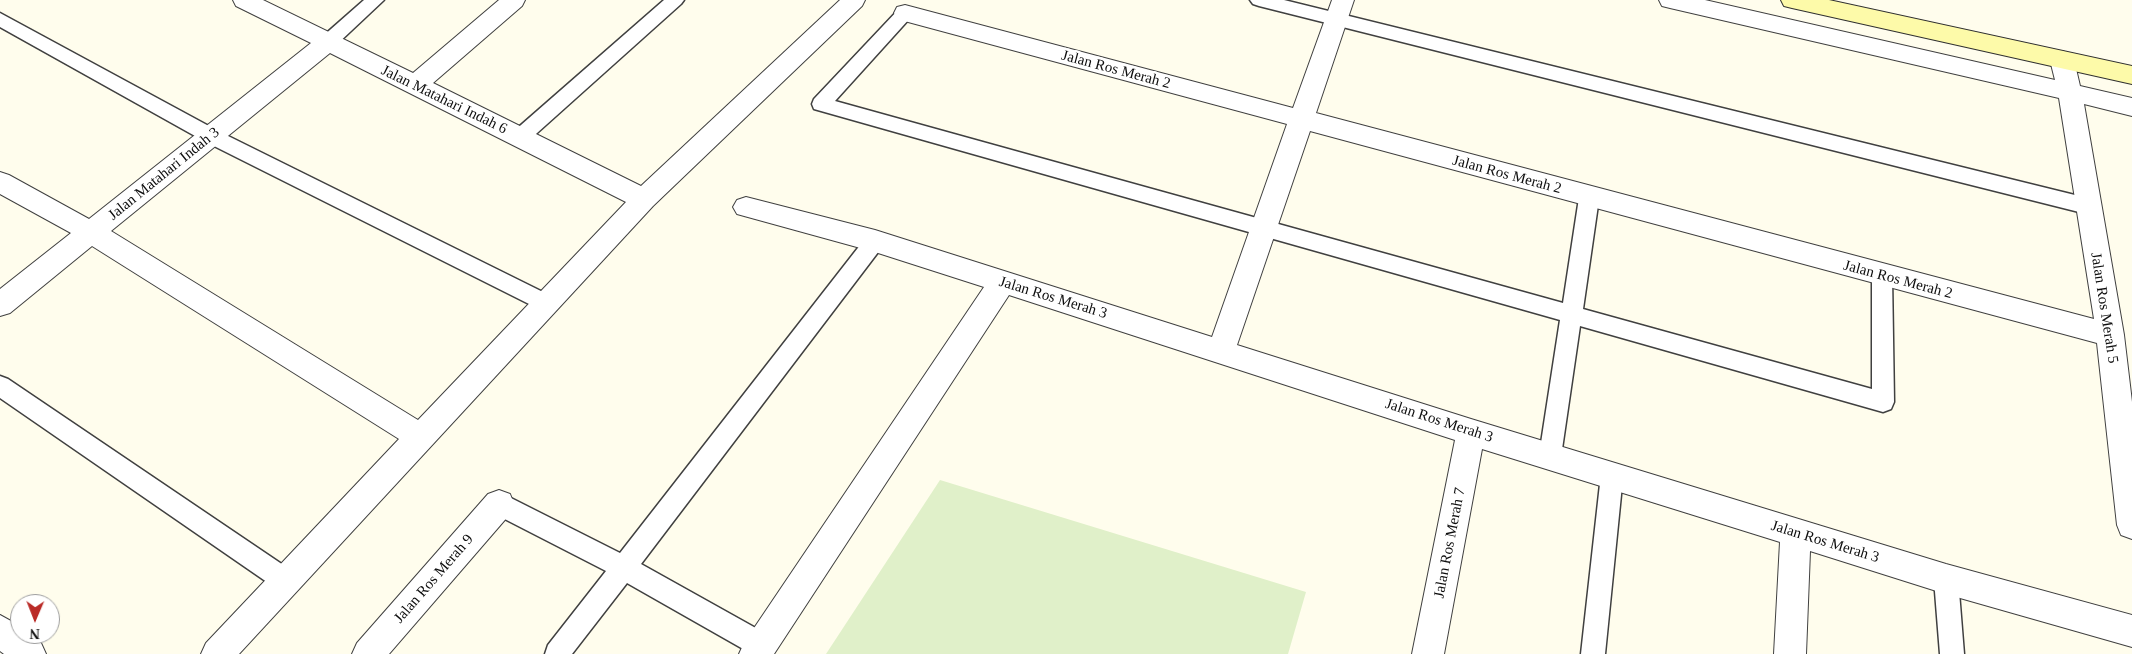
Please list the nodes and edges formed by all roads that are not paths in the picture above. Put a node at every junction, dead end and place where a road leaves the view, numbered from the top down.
1 (244, 0) edge
2 (375, 0) edge
3 (514, 0) edge
4 (675, 0) edge
5 (854, 0) edge
6 (1259, 0) edge
7 (1670, 0) edge
8 (1792, 0) edge
9 (1340, 9) edge
10 (904, 14) joint
11 (0, 19) edge
12 (328, 42) junction
13 (2062, 60) junction
14 (2132, 75) edge
15 (415, 85) junction
16 (2070, 92) junction
17 (2132, 107) edge
18 (1302, 120) junction
19 (211, 136) junction
20 (520, 137) junction
21 (0, 182) edge
22 (1589, 198) junction
23 (644, 199) junction
24 (2087, 206) junction
25 (746, 207) dead end
26 (1264, 228) junction
27 (92, 232) junction
28 (875, 241) junction
29 (1882, 275) junction
30 (1002, 283) junction
31 (546, 303) junction
32 (0, 305) edge
33 (1572, 314) junction
34 (2110, 336) junction
35 (1221, 351) junction
36 (0, 386) edge
37 (1472, 432) junction
38 (421, 437) junction
39 (1550, 456) junction
40 (1612, 475) junction
41 (499, 504) joint
42 (2132, 525) edge
43 (1796, 532) junction
44 (624, 568) junction
45 (1946, 579) junction
46 (286, 581) junction
47 (0, 631) edge
48 (2132, 631) edge
49 (758, 650) edge
50 (30, 654) edge
51 (217, 654) edge
52 (368, 654) edge
53 (558, 654) edge
54 (1428, 654) edge
55 (1593, 654) edge
56 (1790, 654) edge
57 (1952, 654) edge

1 - 12 street, Jalan Matahari Indah 6
2 - 12 lane
3 - 15 street
4 - 20 lane
5 - 23 street
6 - 9 lane
7 - 16 street
8 - 13 street
9 - 18 street
9 - 24 lane
10 - 18 street, Jalan Ros Merah 2
10 - 26 lane
11 - 19 lane
12 - 15 street, Jalan Matahari Indah 6
12 - 19 street, Jalan Matahari Indah 3
13 - 14 street
13 - 16 street, Jalan Ros Merah 5
15 - 20 street, Jalan Matahari Indah 6
16 - 17 street
16 - 24 street, Jalan Ros Merah 5
18 - 22 street, Jalan Ros Merah 2
18 - 26 street
19 - 27 street, Jalan Matahari Indah 3
19 - 31 lane
20 - 23 street, Jalan Matahari Indah 6
21 - 27 street
22 - 29 street, Jalan Ros Merah 2
22 - 33 lane
23 - 31 street
24 - 34 street, Jalan Ros Merah 5
25 - 28 street, Jalan Ros Merah 3
26 - 33 lane
26 - 35 street
27 - 32 street, Jalan Matahari Indah 3
27 - 38 street
28 - 30 street, Jalan Ros Merah 3
28 - 44 lane
29 - 33 lane
29 - 34 street, Jalan Ros Merah 2
30 - 35 street, Jalan Ros Merah 3
30 - 49 street
31 - 38 street
33 - 39 lane
34 - 42 street, Jalan Ros Merah 5
35 - 37 street, Jalan Ros Merah 3
36 - 46 lane
37 - 39 street, Jalan Ros Merah 3
37 - 54 street, Jalan Ros Merah 7
38 - 46 street
39 - 40 street, Jalan Ros Merah 3
40 - 43 street, Jalan Ros Merah 3
40 - 55 lane
41 - 44 lane
41 - 52 street, Jalan Ros Merah 9
43 - 45 street, Jalan Ros Merah 3
43 - 56 street
44 - 49 lane
44 - 53 lane
45 - 48 street, Jalan Ros Merah 3
45 - 57 lane
46 - 51 street
47 - 50 street

